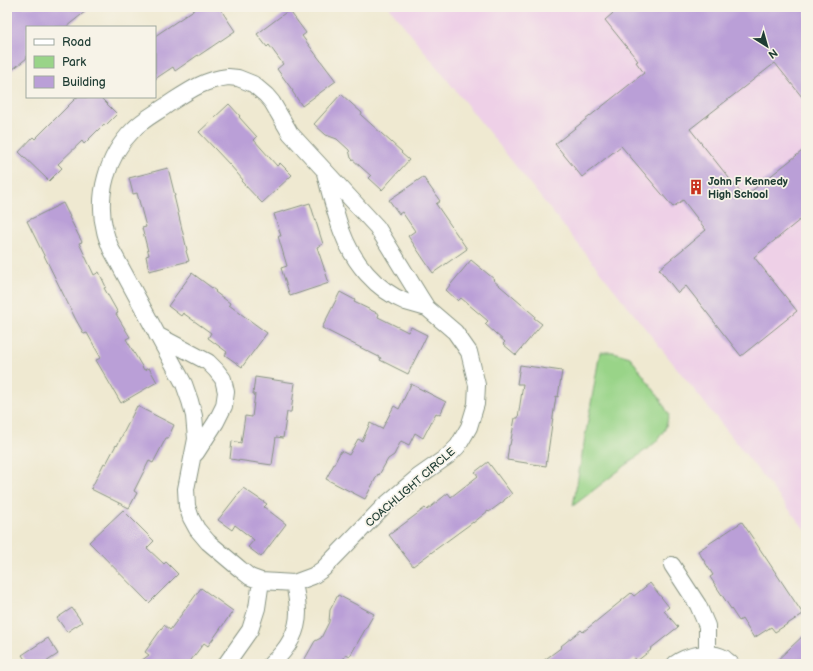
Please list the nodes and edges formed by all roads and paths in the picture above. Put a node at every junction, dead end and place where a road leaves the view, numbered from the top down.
1 (324, 170) junction
2 (427, 308) junction
3 (157, 335) junction
4 (193, 457) junction
5 (672, 565) dead end
6 (261, 581) junction
7 (294, 583) junction
8 (707, 654) junction
9 (226, 664) edge
10 (271, 664) edge
11 (675, 664) edge
12 (731, 664) edge

1 - 2 street, COACHLIGHT CIRCLE
1 - 2 street, COACHLIGHT CIRCLE
1 - 3 street, COACHLIGHT CIRCLE
2 - 7 street, COACHLIGHT CIRCLE
3 - 4 street, COACHLIGHT CIRCLE
3 - 4 street, COACHLIGHT CIRCLE
4 - 6 street, COACHLIGHT CIRCLE
5 - 8 street
6 - 7 street, COACHLIGHT CIRCLE
6 - 9 street
7 - 10 street
8 - 11 street
8 - 12 street

